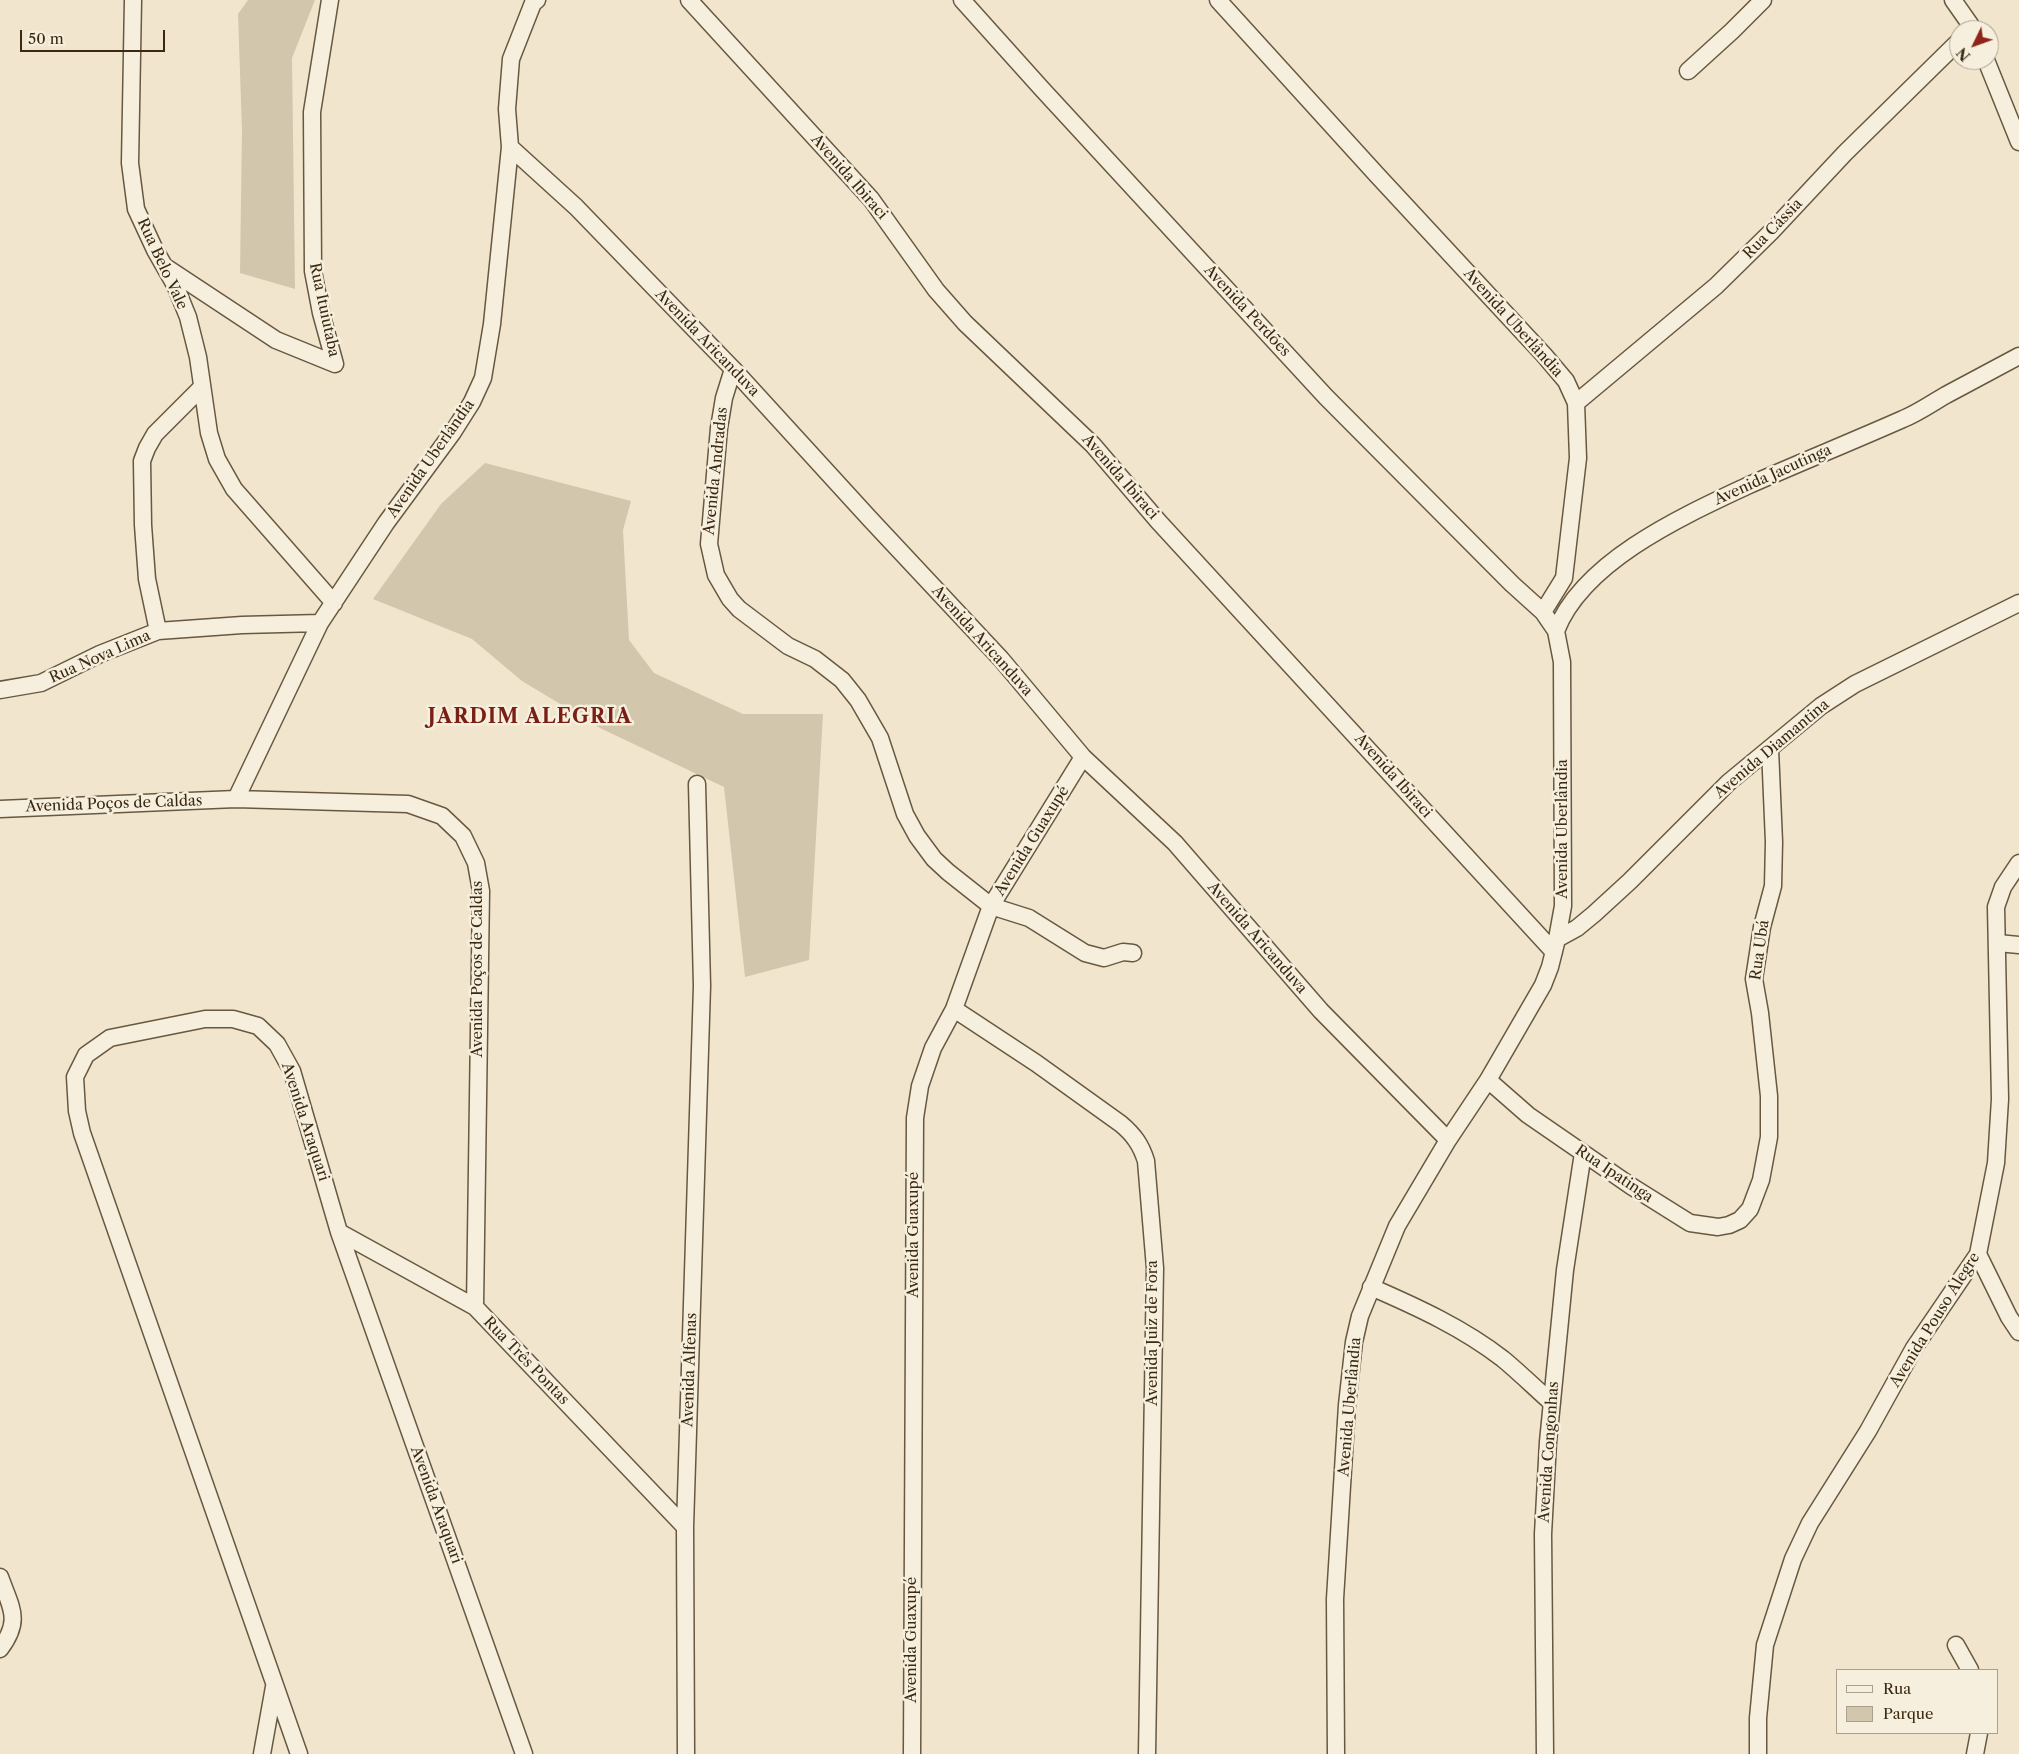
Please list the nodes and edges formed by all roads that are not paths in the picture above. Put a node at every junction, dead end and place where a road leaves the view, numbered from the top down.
1 (133, 0) edge
2 (330, 0) edge
3 (537, 0) edge
4 (689, 0) edge
5 (962, 0) edge
6 (1218, 0) edge
7 (1764, 0) edge
8 (1953, 0) edge
9 (1966, 20) edge
10 (1949, 51) edge
11 (1990, 70) edge
12 (1688, 71) dead end
13 (2019, 142) edge
14 (510, 147) junction
15 (164, 266) junction
16 (2019, 356) edge
17 (733, 369) junction
18 (202, 388) junction
19 (1576, 403) junction
20 (334, 603) junction
21 (2019, 603) edge
22 (1543, 612) junction
23 (320, 623) junction
24 (158, 631) junction
25 (1556, 631) junction
26 (0, 690) edge
27 (1770, 749) junction
28 (1084, 756) junction
29 (697, 784) dead end
30 (236, 799) junction
31 (0, 809) edge
32 (2019, 863) edge
33 (991, 906) junction
34 (1998, 943) junction
35 (2019, 945) edge
36 (1555, 946) junction
37 (1133, 953) dead end
38 (954, 1009) junction
39 (1488, 1080) junction
40 (1448, 1140) junction
41 (1583, 1153) junction
42 (1750, 1209) joint
43 (339, 1232) junction
44 (1978, 1254) junction
45 (1371, 1287) junction
46 (475, 1307) junction
47 (2019, 1332) edge
48 (1552, 1403) junction
49 (685, 1527) junction
50 (0, 1577) edge
51 (1956, 1645) dead end
52 (0, 1649) edge
53 (1969, 1669) edge
54 (275, 1685) junction
55 (1978, 1734) edge
56 (262, 1754) edge
57 (299, 1754) edge
58 (524, 1754) edge
59 (686, 1754) edge
60 (912, 1754) edge
61 (1147, 1754) edge
62 (1336, 1754) edge
63 (1545, 1754) edge
64 (1758, 1754) edge
65 (1976, 1754) edge

1 - 15 street, Rua Belo Vale
2 - 15 street, Rua Ituiutaba
3 - 14 street, Avenida Uberlândia
4 - 36 street, Avenida Ibiraci
5 - 22 street, Avenida Perdões
6 - 19 street, Avenida Uberlândia
7 - 12 street
8 - 9 street
10 - 19 street, Rua Cássia
11 - 13 street
14 - 17 street, Avenida Aricanduva
14 - 20 street, Avenida Uberlândia
15 - 18 street, Rua Belo Vale
16 - 25 street, Avenida Jacutinga
17 - 28 street, Avenida Aricanduva
17 - 33 street, Avenida Andradas
18 - 20 street, Rua Belo Vale
18 - 24 street
19 - 22 street, Avenida Uberlândia
20 - 23 street, Avenida Uberlândia
21 - 27 street, Avenida Diamantina
22 - 25 street, Avenida Uberlândia
23 - 24 street, Rua Nova Lima
23 - 30 street, Avenida Uberlândia
24 - 26 street, Rua Nova Lima
25 - 36 street, Avenida Uberlândia
27 - 36 street, Avenida Diamantina
27 - 42 street, Rua Ubá
28 - 33 street, Avenida Guaxupé
28 - 40 street, Avenida Aricanduva
29 - 49 street, Avenida Alfenas
30 - 31 street, Avenida Poços de Caldas
30 - 46 street, Avenida Poços de Caldas
32 - 34 street, Avenida Pouso Alegre
33 - 37 street, Avenida Andradas
33 - 38 street, Avenida Guaxupé
34 - 35 street
34 - 44 street, Avenida Pouso Alegre
36 - 39 street, Avenida Uberlândia
38 - 60 street, Avenida Guaxupé
38 - 61 street, Avenida Juiz de Fora
39 - 40 street, Avenida Uberlândia
39 - 41 street, Rua Ipatinga
40 - 45 street, Avenida Uberlândia
41 - 42 street, Rua Ipatinga
41 - 48 street, Avenida Congonhas
43 - 46 street, Rua Três Pontas
43 - 54 street, Avenida Araquari
43 - 58 street, Avenida Araquari
44 - 47 street
44 - 64 street, Avenida Pouso Alegre
45 - 48 street
45 - 62 street, Avenida Uberlândia
46 - 49 street, Rua Três Pontas
48 - 63 street, Avenida Congonhas
49 - 59 street, Avenida Alfenas
50 - 52 street
51 - 53 street
54 - 56 street
54 - 57 street, Avenida Araquari
55 - 65 street

